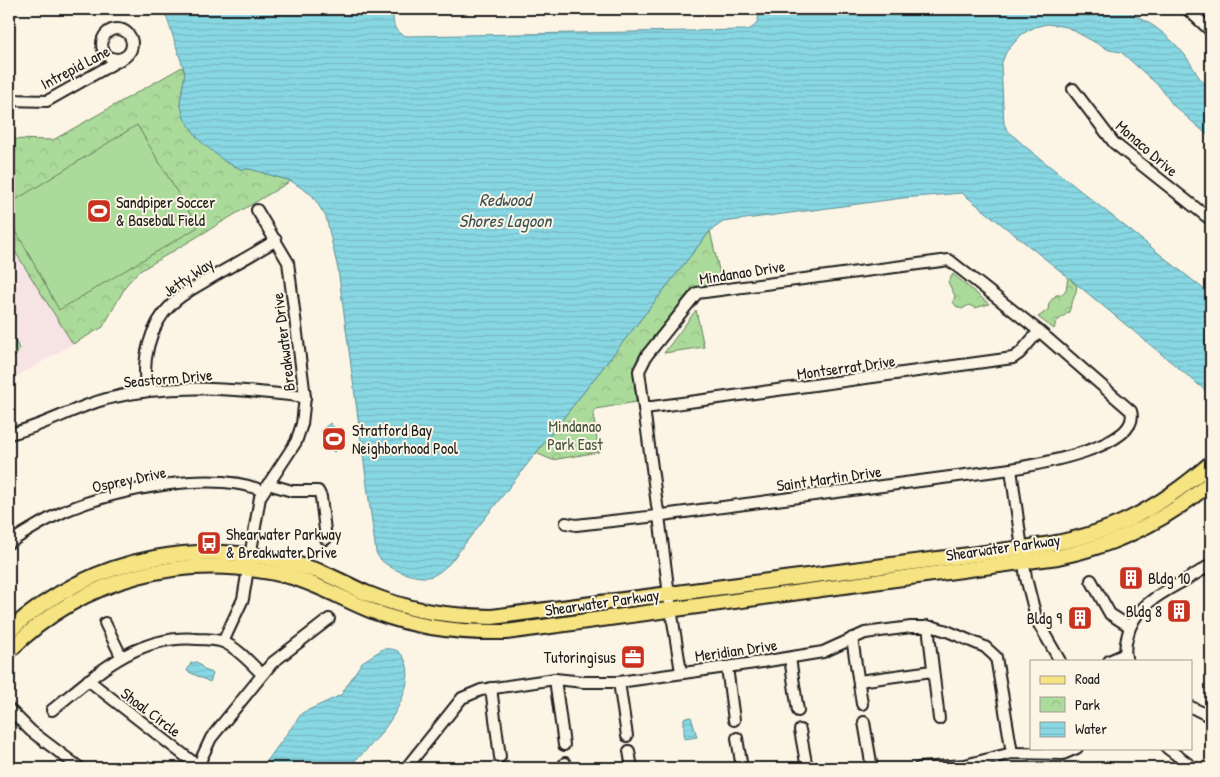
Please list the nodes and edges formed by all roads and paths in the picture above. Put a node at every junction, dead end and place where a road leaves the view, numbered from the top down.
1 (1187, 9) edge
2 (1211, 31) edge
3 (125, 57) dead end
4 (1073, 88) dead end
5 (9, 100) edge
6 (257, 210) dead end
7 (1211, 220) edge
8 (276, 240) junction
9 (1039, 331) junction
10 (147, 391) junction
11 (305, 397) junction
12 (645, 408) junction
13 (1132, 417) joint
14 (9, 434) edge
15 (1211, 463) edge
16 (1011, 469) junction
17 (1211, 482) edge
18 (266, 487) junction
19 (659, 516) junction
20 (566, 523) dead end
21 (326, 539) dead end
22 (9, 543) edge
23 (1022, 548) junction
24 (248, 562) junction
25 (1024, 562) junction
26 (1211, 564) edge
27 (1090, 580) dead end
28 (670, 603) junction
29 (328, 620) dead end
30 (105, 623) dead end
31 (928, 626) junction
32 (1129, 626) junction
33 (9, 631) edge
34 (852, 638) junction
35 (223, 642) junction
36 (9, 652) edge
37 (121, 656) junction
38 (1126, 657) edge
39 (790, 658) junction
40 (1059, 660) edge
41 (1113, 660) edge
42 (727, 667) junction
43 (932, 671) junction
44 (681, 672) junction
45 (262, 674) junction
46 (555, 679) junction
47 (88, 680) junction
48 (859, 681) junction
49 (619, 682) junction
50 (491, 688) junction
51 (862, 704) dead end
52 (1192, 708) edge
53 (9, 709) edge
54 (52, 710) dead end
55 (798, 712) dead end
56 (1211, 717) edge
57 (9, 718) edge
58 (939, 719) dead end
59 (734, 720) dead end
60 (864, 722) dead end
61 (800, 730) dead end
62 (31, 731) junction
63 (627, 736) dead end
64 (737, 738) dead end
65 (564, 746) dead end
66 (1073, 750) edge
67 (1170, 750) edge
68 (629, 751) dead end
69 (1012, 754) junction
70 (500, 757) dead end
71 (198, 767) edge
72 (80, 768) edge
73 (406, 768) edge
74 (632, 768) edge
75 (742, 768) edge
76 (807, 768) edge
77 (872, 768) edge
78 (919, 768) edge
79 (1194, 768) edge

1 - 2 street
3 - 5 street, Intrepid Lane
4 - 7 street, Monaco Drive
6 - 8 street, Breakwater Drive
8 - 10 street, Jetty Way
8 - 11 street, Breakwater Drive
9 - 12 street, Montserrat Drive
9 - 12 street, Mindanao Drive
9 - 13 street, Mindanao Drive
10 - 11 street, Seastorm Drive
10 - 14 street, Seastorm Drive
11 - 18 street, Breakwater Drive
12 - 19 street, Mindanao Drive
13 - 16 street, Saint Martin Drive
15 - 23 main road, Shearwater Parkway
16 - 19 street, Saint Martin Drive
16 - 23 street
17 - 25 main road, Shearwater Parkway
18 - 21 street, Osprey Drive
18 - 22 street, Osprey Drive
18 - 24 street, Breakwater Drive
19 - 20 street, Saint Martin Drive
19 - 28 street, Mindanao Drive
23 - 25 street
23 - 28 main road, Shearwater Parkway
24 - 28 main road, Shearwater Parkway
24 - 33 main road, Shearwater Parkway
24 - 35 street, Breakwater Drive
24 - 36 main road, Shearwater Parkway
25 - 28 main road, Shearwater Parkway
25 - 40 street
26 - 32 street
27 - 32 street
28 - 44 street, Mindanao Drive
29 - 45 street, Shoal Circle
30 - 37 street
31 - 34 street, Meridian Drive
31 - 43 street
31 - 69 street, Meridian Drive
32 - 38 street
34 - 39 street, Meridian Drive
34 - 48 street
35 - 37 street
35 - 45 street
37 - 47 street
38 - 41 street
39 - 42 street, Meridian Drive
39 - 55 street
42 - 44 street, Meridian Drive
42 - 59 street
43 - 48 street
43 - 58 street
44 - 49 street, Meridian Drive
45 - 71 street, Shoal Circle
46 - 49 street, Meridian Drive
46 - 50 street, Meridian Drive
46 - 65 street
47 - 54 street
47 - 71 street, Shoal Circle
48 - 51 street
49 - 63 street
50 - 70 street
50 - 73 street, Meridian Drive
52 - 56 street
53 - 62 street
57 - 62 street
60 - 77 street
61 - 76 street
62 - 72 street
64 - 75 street
66 - 69 street
67 - 79 street
68 - 74 street
69 - 78 street

